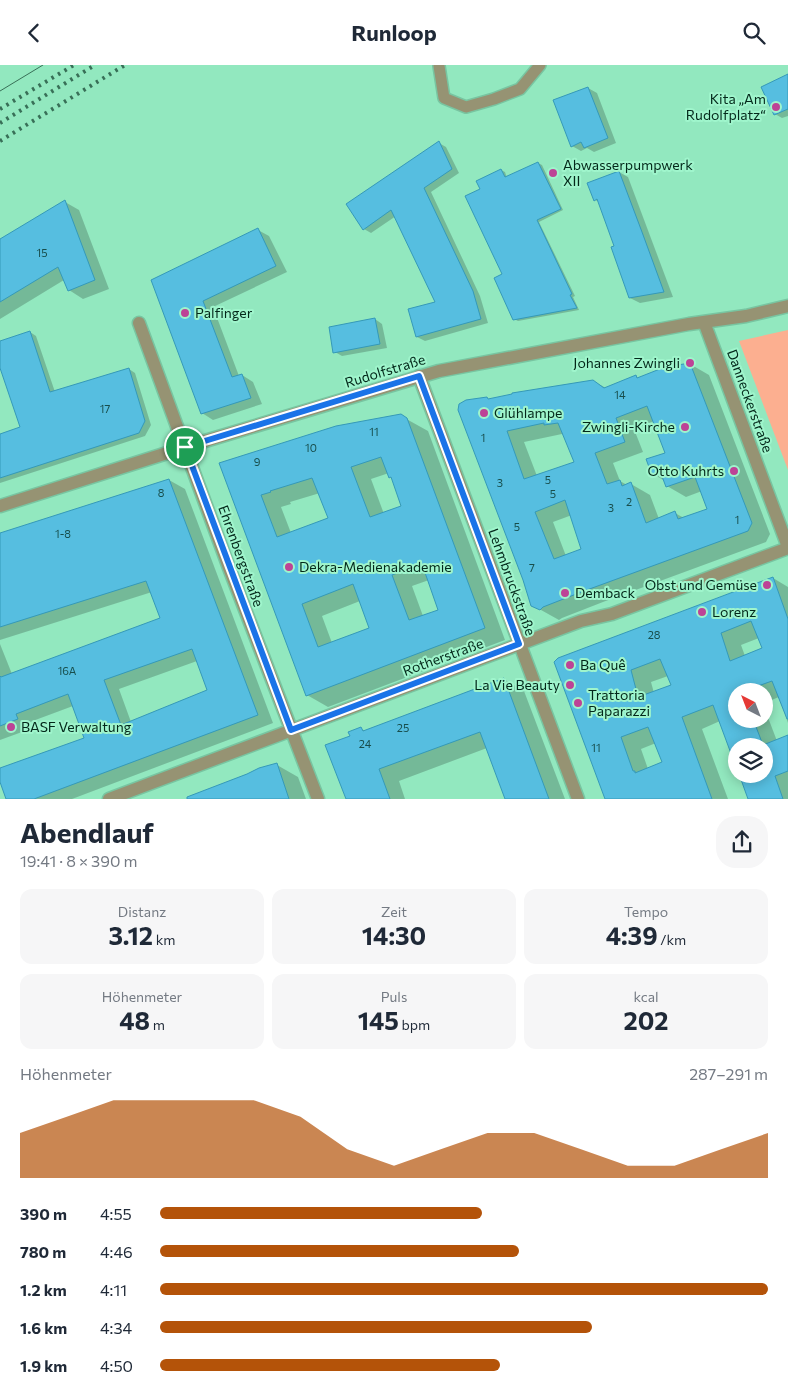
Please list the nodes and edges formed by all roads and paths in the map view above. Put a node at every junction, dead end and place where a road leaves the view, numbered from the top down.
1 (540, 65) edge
2 (439, 66) edge
3 (788, 306) edge
4 (704, 322) junction
5 (139, 323) dead end
6 (419, 376) junction
7 (185, 447) junction
8 (0, 506) edge
9 (788, 547) edge
10 (519, 644) junction
11 (291, 730) junction
12 (109, 799) edge
13 (318, 799) edge
14 (578, 799) edge

1 - 2 lane
3 - 4 street, Rudolfstraße
4 - 6 street, Rudolfstraße
4 - 9 street, Danneckerstraße
5 - 7 street, Ehrenbergstraße
6 - 7 street, Rudolfstraße
6 - 10 street, Lehmbruckstraße
7 - 8 street, Rudolfstraße
7 - 11 street, Ehrenbergstraße
9 - 10 street, Rotherstraße
10 - 11 street, Rotherstraße
10 - 14 street, Lehmbruckstraße
11 - 12 street, Rotherstraße
11 - 13 street, Ehrenbergstraße

